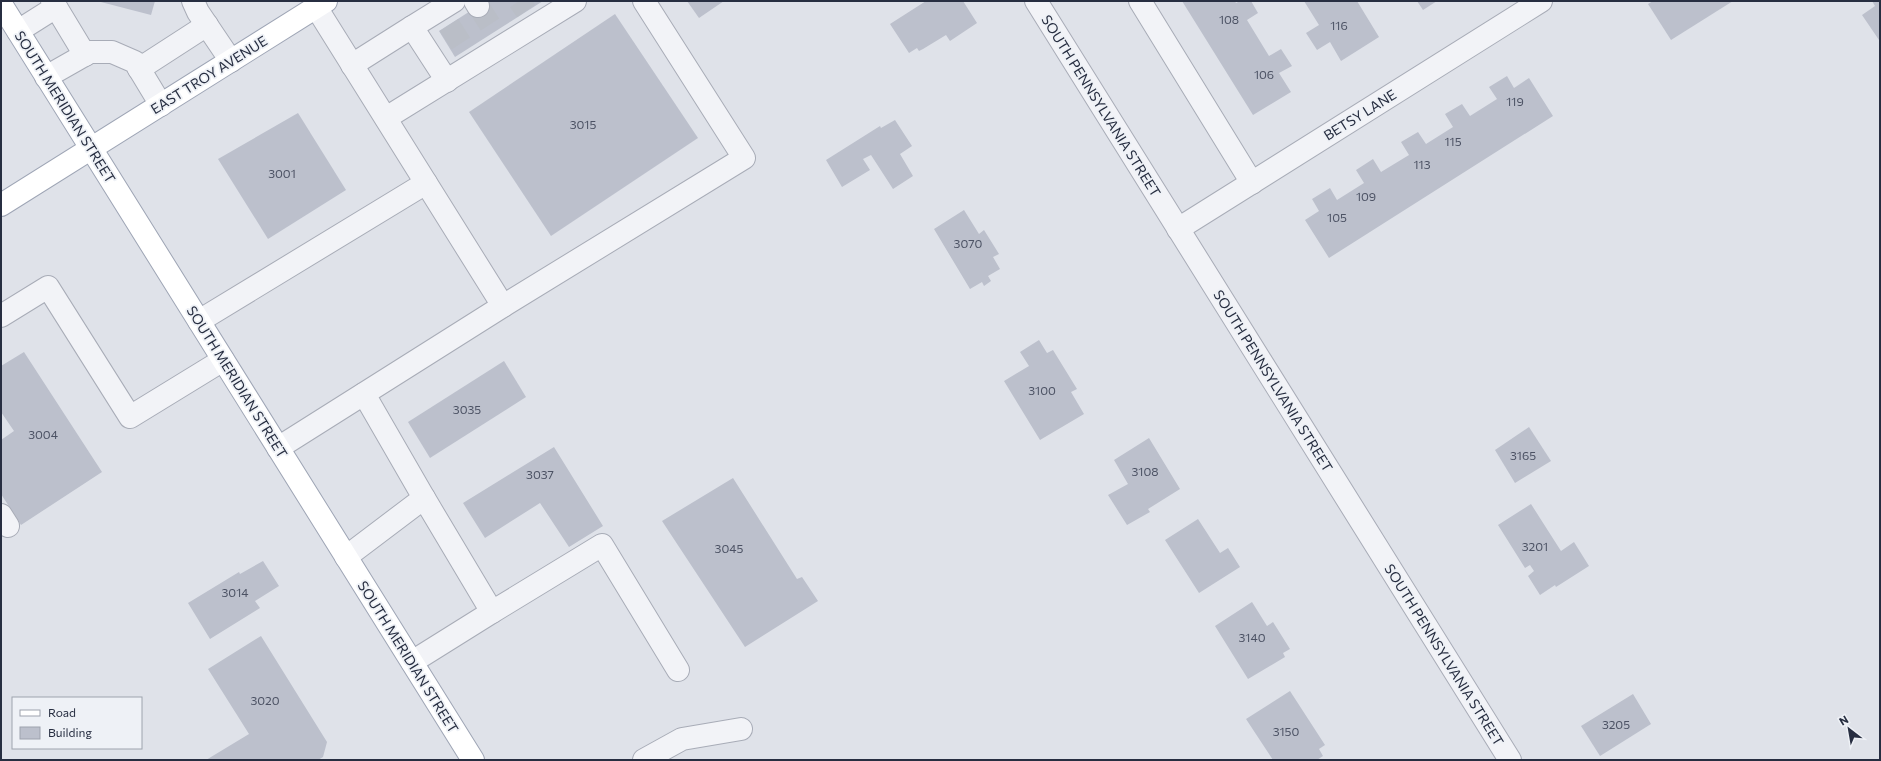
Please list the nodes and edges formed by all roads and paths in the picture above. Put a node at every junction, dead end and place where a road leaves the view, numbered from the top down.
1 (193, 1) edge
2 (644, 1) edge
3 (1036, 1) edge
4 (1140, 1) edge
5 (1541, 1) edge
6 (1, 4) edge
7 (54, 4) edge
8 (321, 4) edge
9 (565, 4) edge
10 (447, 12) edge
11 (207, 25) junction
12 (412, 27) junction
13 (18, 31) junction
14 (85, 55) junction
15 (231, 61) junction
16 (352, 65) junction
17 (139, 69) junction
18 (46, 77) junction
19 (447, 80) junction
20 (161, 105) junction
21 (386, 118) junction
22 (91, 150) junction
23 (426, 183) junction
24 (1252, 183) junction
25 (1, 205) edge
26 (1178, 228) junction
27 (503, 306) junction
28 (1, 316) edge
29 (198, 321) junction
30 (223, 360) junction
31 (364, 394) junction
32 (278, 448) junction
33 (424, 498) junction
34 (346, 557) junction
35 (492, 612) junction
36 (412, 662) junction
37 (678, 670) dead end
38 (741, 729) dead end
39 (473, 760) edge
40 (644, 760) edge
41 (1510, 760) edge

1 - 11 street
2 - 27 street
3 - 26 street, SOUTH PENNSYLVANIA STREET
4 - 24 street
5 - 24 street, BETSY LANE
6 - 13 main road, SOUTH MERIDIAN STREET
7 - 13 street
7 - 14 street
8 - 15 main road, EAST TROY AVENUE
8 - 16 street
9 - 19 street
10 - 12 street
11 - 15 street
11 - 17 street
12 - 16 street
12 - 19 street
13 - 18 main road, SOUTH MERIDIAN STREET
14 - 17 street
14 - 18 street
15 - 20 main road, EAST TROY AVENUE
16 - 21 street
17 - 20 street
18 - 22 main road, SOUTH MERIDIAN STREET
19 - 21 street
20 - 22 main road, EAST TROY AVENUE
21 - 23 street
22 - 25 main road, EAST TROY AVENUE
22 - 29 main road, SOUTH MERIDIAN STREET
23 - 27 street
23 - 29 street
24 - 26 street, BETSY LANE
26 - 41 street, SOUTH PENNSYLVANIA STREET
27 - 31 street
28 - 30 street
29 - 30 main road, SOUTH MERIDIAN STREET
30 - 32 main road, SOUTH MERIDIAN STREET
31 - 32 street
31 - 33 street
32 - 34 main road, SOUTH MERIDIAN STREET
33 - 34 street
33 - 35 street
34 - 36 main road, SOUTH MERIDIAN STREET
35 - 36 street
35 - 37 street
36 - 39 main road, SOUTH MERIDIAN STREET
38 - 40 street

